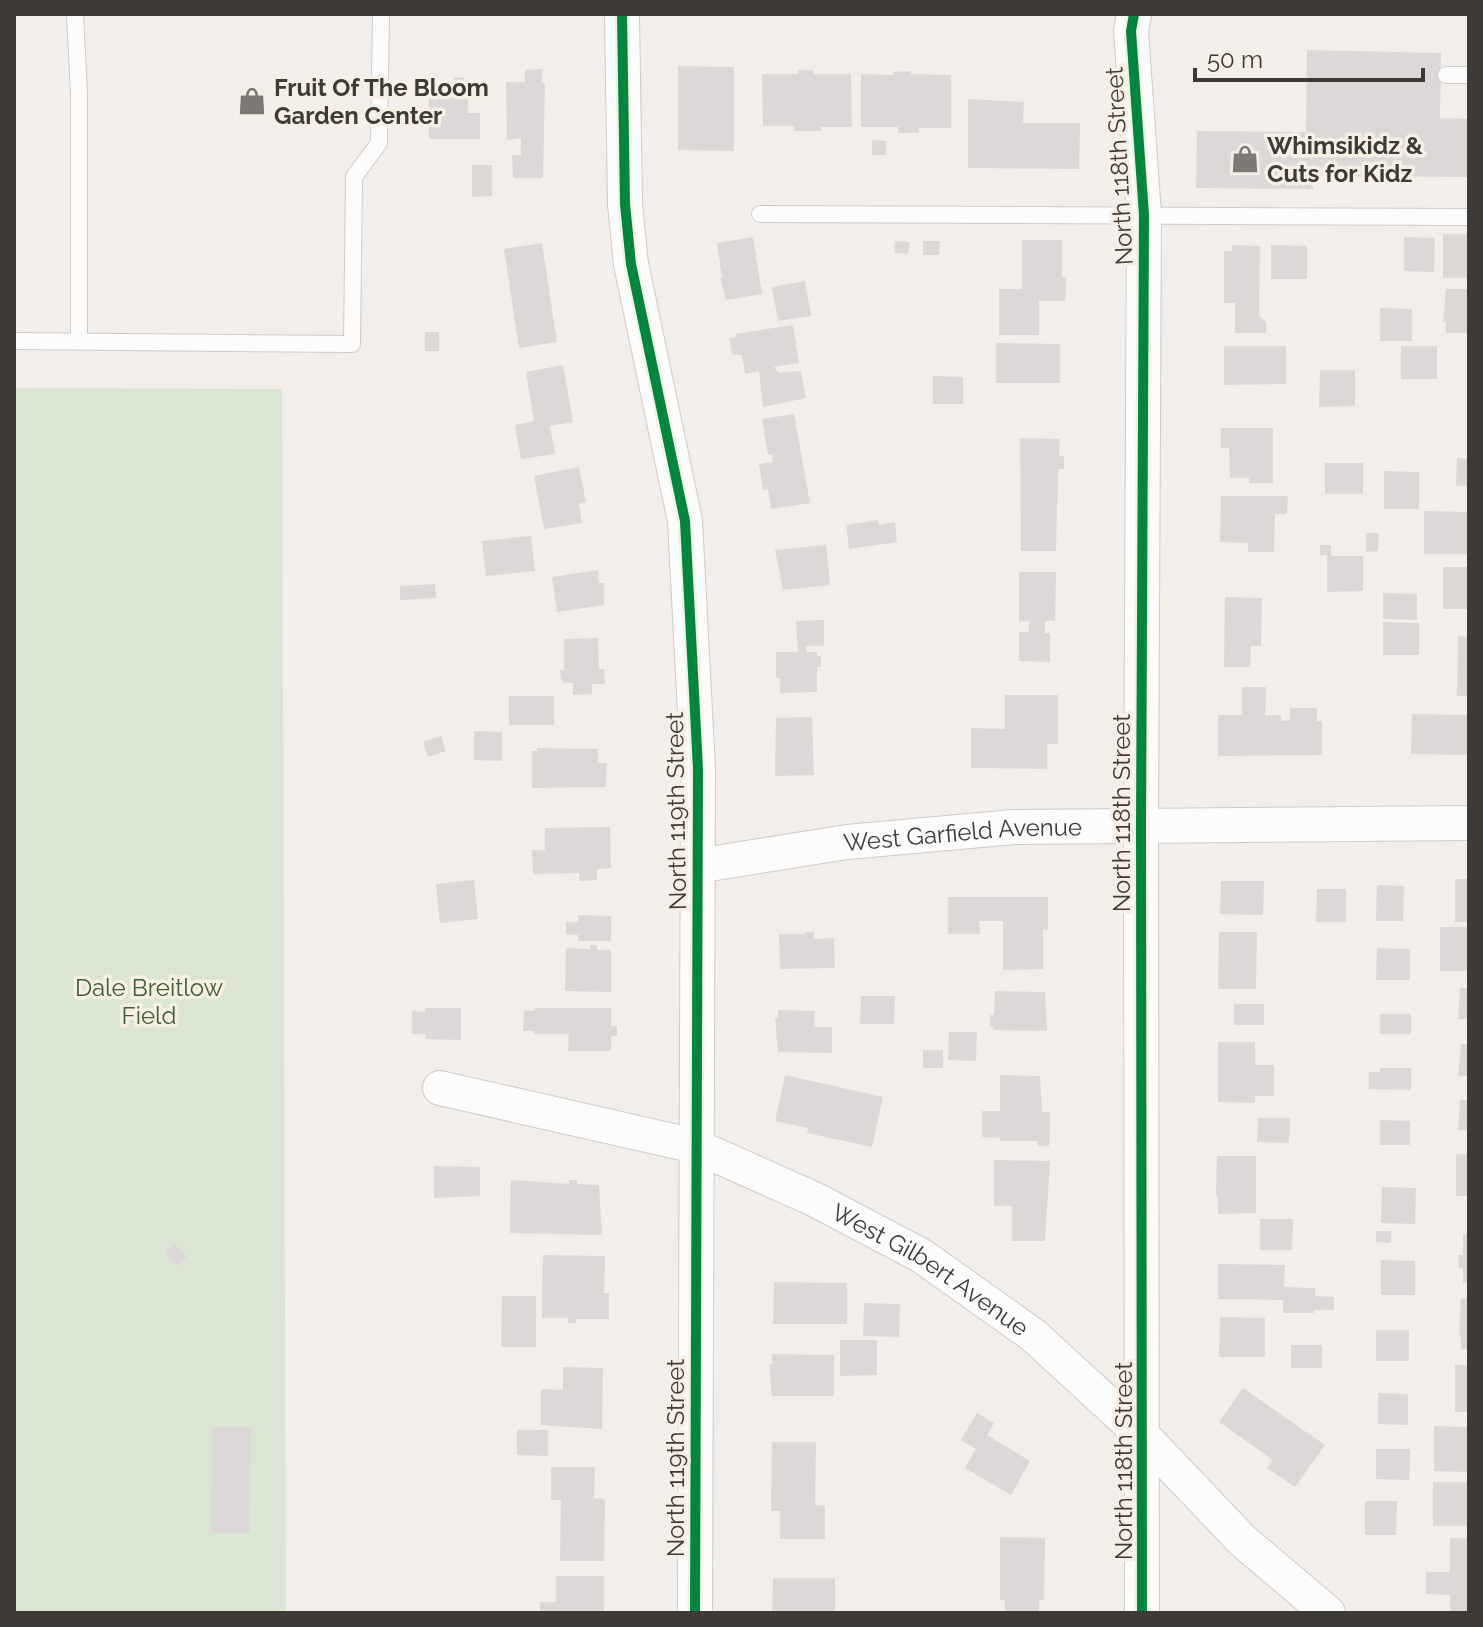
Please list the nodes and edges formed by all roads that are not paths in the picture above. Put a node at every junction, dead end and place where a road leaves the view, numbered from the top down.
1 (75, 14) edge
2 (381, 14) edge
3 (622, 14) edge
4 (1134, 14) edge
5 (1446, 75) dead end
6 (1469, 75) edge
7 (760, 214) dead end
8 (1144, 215) junction
9 (1469, 217) edge
10 (14, 341) edge
11 (79, 341) junction
12 (1469, 823) edge
13 (1141, 824) junction
14 (697, 866) junction
15 (440, 1088) dead end
16 (695, 1146) junction
17 (1143, 1436) junction
18 (695, 1613) edge
19 (1142, 1613) edge
20 (1328, 1613) edge

1 - 11 lane
2 - 11 lane
3 - 14 street, North 119th Street
4 - 8 street, North 118th Street
5 - 6 lane
7 - 8 lane
8 - 9 lane
8 - 13 street, North 118th Street
10 - 11 lane
12 - 13 street, West Garfield Avenue
13 - 14 street, West Garfield Avenue
13 - 17 street, North 118th Street
14 - 16 street, North 119th Street
15 - 16 street, West Gilbert Avenue
16 - 17 street, West Gilbert Avenue
16 - 18 street, North 119th Street
17 - 19 street, North 118th Street
17 - 20 street, West Gilbert Avenue

